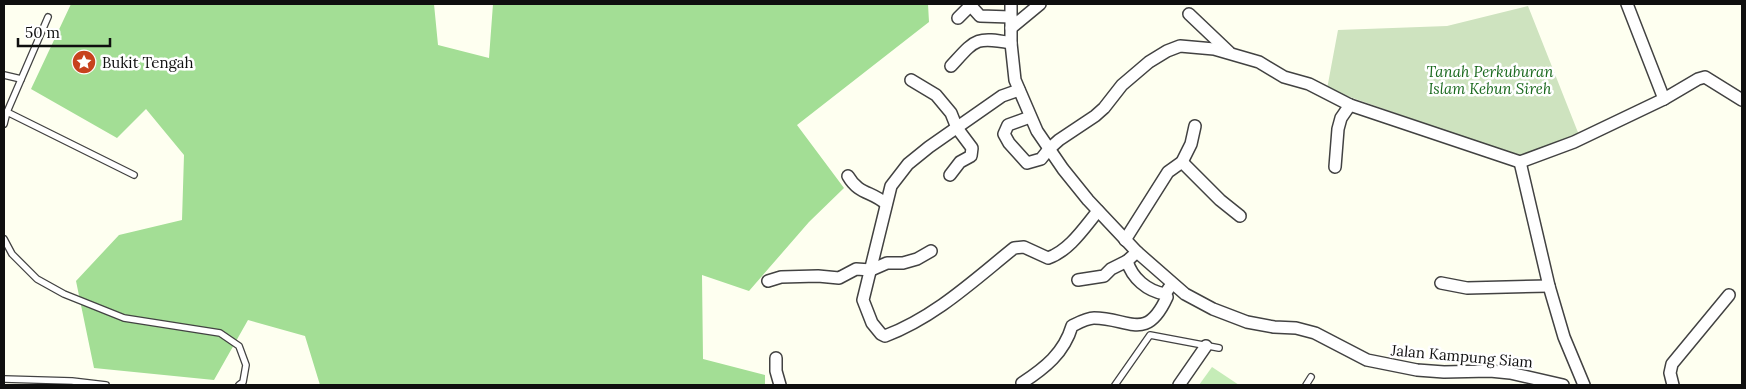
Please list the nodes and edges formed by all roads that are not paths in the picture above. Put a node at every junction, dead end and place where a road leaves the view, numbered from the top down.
1 (1011, 4) edge
2 (1040, 4) edge
3 (1627, 4) edge
4 (971, 5) edge
5 (1189, 14) dead end
6 (48, 17) dead end
7 (958, 18) dead end
8 (1011, 22) junction
9 (1011, 43) junction
10 (1229, 52) junction
11 (951, 66) dead end
12 (4, 75) edge
13 (21, 79) junction
14 (911, 80) dead end
15 (1019, 90) junction
16 (1664, 99) junction
17 (1742, 100) edge
18 (1350, 105) junction
19 (7, 112) junction
20 (1030, 117) junction
21 (4, 124) edge
22 (1195, 126) dead end
23 (957, 128) junction
24 (1049, 149) junction
25 (1182, 162) junction
26 (1520, 162) junction
27 (1336, 168) dead end
28 (950, 175) dead end
29 (134, 176) dead end
30 (848, 176) dead end
31 (886, 204) junction
32 (1098, 211) junction
33 (1240, 216) dead end
34 (4, 239) edge
35 (1125, 240) junction
36 (931, 251) dead end
37 (1138, 252) junction
38 (1127, 261) junction
39 (871, 270) junction
40 (1078, 280) dead end
41 (768, 282) dead end
42 (1441, 283) dead end
43 (1173, 284) junction
44 (1549, 286) junction
45 (1164, 294) junction
46 (1729, 295) dead end
47 (1206, 346) junction
48 (1220, 348) dead end
49 (776, 358) dead end
50 (1311, 377) dead end
51 (4, 379) edge
52 (1022, 382) dead end
53 (71, 383) edge
54 (106, 385) edge
55 (239, 385) edge
56 (780, 385) edge
57 (1115, 385) edge
58 (1180, 385) edge
59 (1306, 385) edge
60 (1563, 385) edge
61 (1584, 385) edge
62 (1673, 385) edge

1 - 8 street, Jalan Kampung Siam
2 - 8 street
3 - 16 street
4 - 7 street
4 - 8 street
5 - 10 street
6 - 13 lane
8 - 9 street, Jalan Kampung Siam
9 - 11 street
9 - 15 street, Jalan Kampung Siam
10 - 18 street
10 - 24 street
12 - 13 lane
13 - 19 lane
14 - 23 street
15 - 20 street, Jalan Kampung Siam
15 - 23 street
16 - 17 street
16 - 26 street
18 - 26 street
18 - 27 street
19 - 21 lane
19 - 29 lane
20 - 24 street, Jalan Kampung Siam
20 - 24 street
22 - 25 street
23 - 28 street
23 - 31 street
24 - 32 street, Jalan Kampung Siam
25 - 33 street
25 - 35 street
26 - 44 street
30 - 31 street
31 - 39 street
32 - 35 street, Jalan Kampung Siam
32 - 39 street
34 - 55 lane
35 - 37 street, Jalan Kampung Siam
36 - 39 street
37 - 38 street
37 - 43 street, Jalan Kampung Siam
38 - 40 street
38 - 45 street
39 - 41 street
42 - 44 street
43 - 45 street
43 - 60 street, Jalan Kampung Siam
44 - 61 street
45 - 52 street
46 - 62 street
47 - 48 lane
47 - 57 lane
47 - 58 street
49 - 56 street
50 - 59 lane
51 - 53 lane
53 - 54 lane

